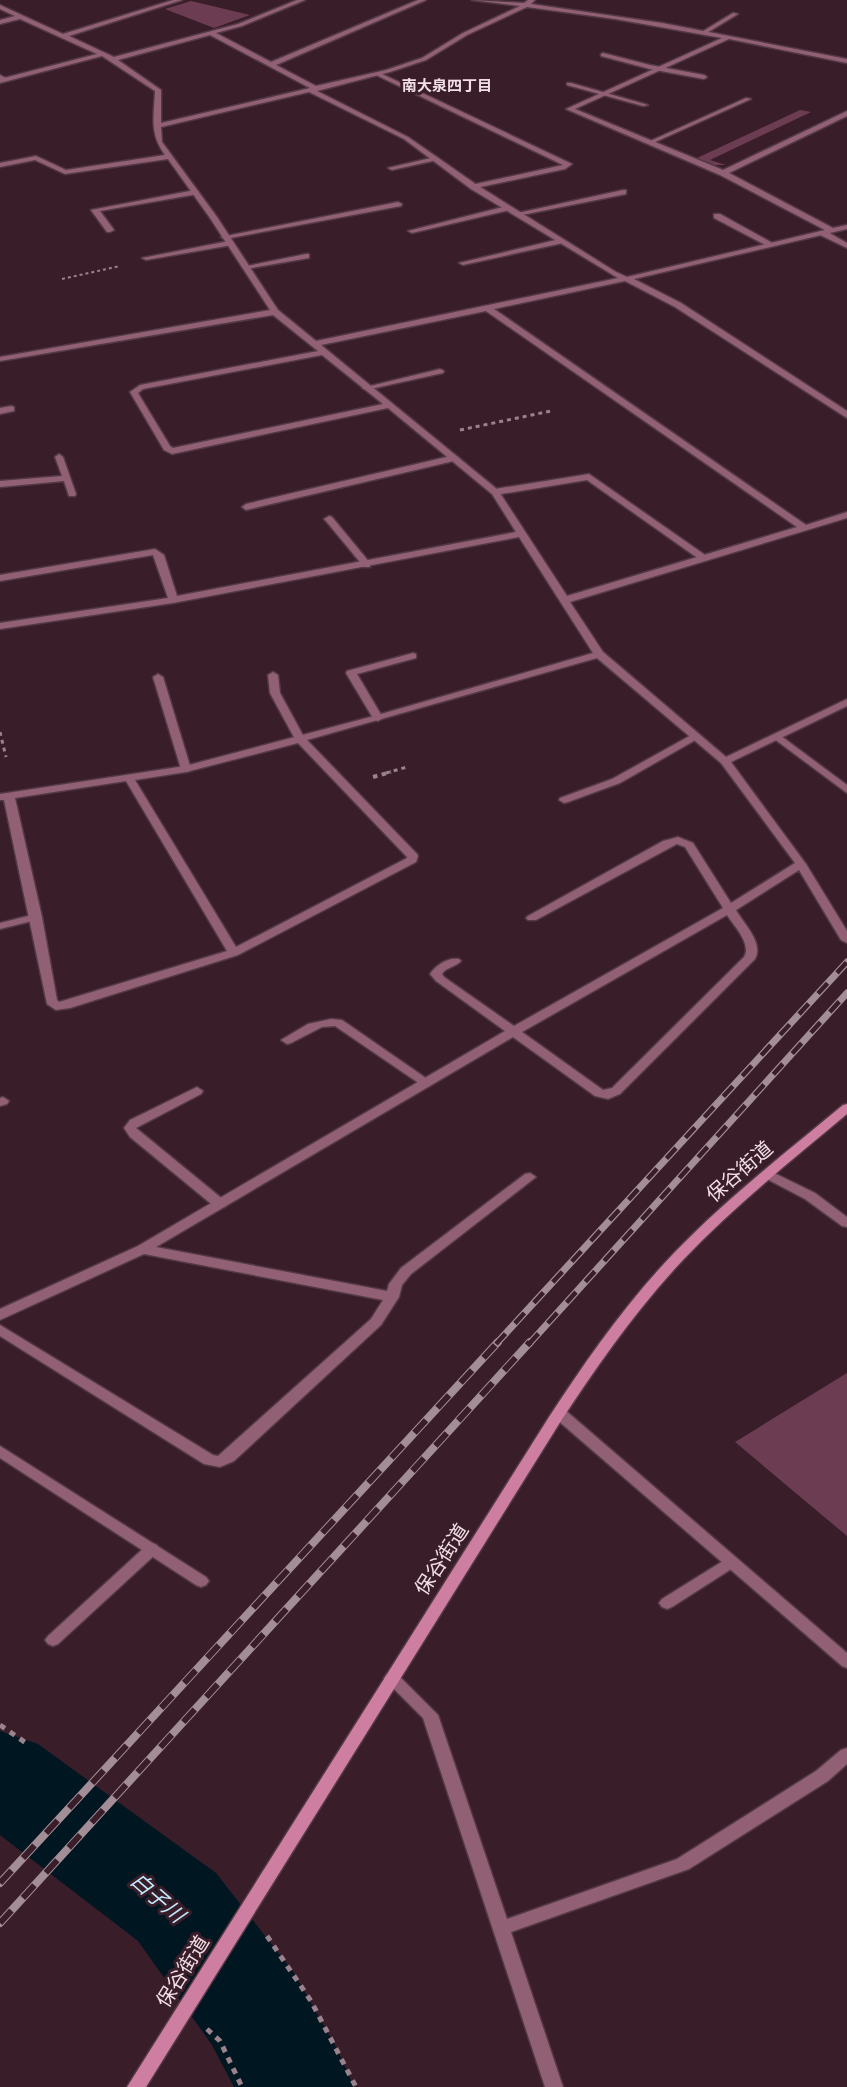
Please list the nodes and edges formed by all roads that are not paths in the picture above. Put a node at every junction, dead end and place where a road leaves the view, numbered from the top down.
1 (179, 0) edge
2 (302, 0) edge
3 (423, 0) edge
4 (475, 0) edge
5 (530, 2) edge
6 (0, 7) edge
7 (735, 14) dead end
8 (19, 17) junction
9 (0, 22) edge
10 (211, 33) junction
11 (703, 33) junction
12 (63, 36) junction
13 (727, 38) junction
14 (847, 50) edge
15 (104, 54) junction
16 (603, 55) dead end
17 (113, 59) junction
18 (835, 59) junction
19 (847, 61) edge
20 (270, 64) junction
21 (659, 68) junction
22 (378, 74) junction
23 (704, 77) dead end
24 (2, 79) edge
25 (569, 84) dead end
26 (314, 89) junction
27 (603, 93) junction
28 (748, 99) dead end
29 (645, 105) dead end
30 (847, 113) edge
31 (157, 126) junction
32 (651, 142) junction
33 (169, 157) junction
34 (435, 159) junction
35 (0, 165) edge
36 (392, 168) dead end
37 (723, 173) junction
38 (474, 187) junction
39 (195, 192) junction
40 (623, 192) dead end
41 (398, 204) dead end
42 (507, 208) junction
43 (517, 214) junction
44 (717, 216) dead end
45 (847, 227) edge
46 (110, 230) dead end
47 (412, 231) dead end
48 (833, 231) junction
49 (823, 233) junction
50 (227, 240) junction
51 (560, 241) junction
52 (772, 245) junction
53 (847, 246) edge
54 (306, 256) dead end
55 (146, 258) road end
56 (463, 263) dead end
57 (246, 267) junction
58 (626, 279) junction
59 (489, 309) junction
60 (275, 312) junction
61 (315, 344) junction
62 (325, 352) junction
63 (0, 359) edge
64 (440, 371) dead end
65 (366, 388) junction
66 (387, 406) junction
67 (11, 409) dead end
68 (0, 411) edge
69 (847, 415) edge
70 (59, 457) dead end
71 (455, 458) junction
72 (67, 478) junction
73 (0, 484) edge
74 (495, 492) junction
75 (72, 494) dead end
76 (246, 507) dead end
77 (847, 515) edge
78 (328, 519) dead end
79 (803, 527) junction
80 (521, 534) junction
81 (702, 557) junction
82 (367, 565) junction
83 (0, 578) edge
84 (173, 600) junction
85 (565, 600) junction
86 (0, 626) edge
87 (599, 654) junction
88 (413, 656) dead end
89 (273, 675) dead end
90 (158, 677) dead end
91 (847, 702) edge
92 (378, 718) junction
93 (695, 736) junction
94 (777, 736) junction
95 (300, 739) junction
96 (725, 761) junction
97 (186, 769) junction
98 (129, 778) junction
99 (847, 790) edge
100 (5, 797) edge
101 (564, 800) dead end
102 (801, 864) junction
103 (731, 908) junction
104 (36, 917) junction
105 (532, 918) dead end
106 (0, 926) edge
107 (847, 940) edge
108 (234, 953) junction
109 (455, 961) dead end
110 (513, 1032) junction
111 (287, 1040) dead end
112 (427, 1083) junction
113 (197, 1091) dead end
114 (847, 1108) edge
115 (768, 1174) junction
116 (530, 1177) dead end
117 (220, 1204) junction
118 (847, 1223) edge
119 (143, 1249) junction
120 (392, 1297) junction
121 (0, 1315) edge
122 (0, 1330) edge
123 (560, 1414) junction
124 (0, 1451) edge
125 (152, 1549) junction
126 (731, 1562) junction
127 (201, 1581) dead end
128 (667, 1604) dead end
129 (53, 1640) dead end
130 (847, 1662) edge
131 (392, 1678) junction
132 (847, 1755) edge
133 (500, 1929) junction
134 (136, 2087) edge
135 (554, 2087) edge

1 - 12 street
2 - 10 street
3 - 20 street
4 - 5 street
5 - 11 street
5 - 22 street
6 - 8 street
7 - 11 street
8 - 9 street
8 - 12 street
10 - 17 street
10 - 20 street
11 - 13 street
12 - 15 street
13 - 18 street
13 - 21 street
14 - 18 street
15 - 17 street
15 - 24 street
16 - 21 street
17 - 31 street
18 - 19 street
20 - 26 street
21 - 23 street
21 - 27 street
22 - 26 street
22 - 38 street
25 - 27 street
26 - 31 street
26 - 34 street
27 - 29 street
27 - 32 street
28 - 32 street
30 - 37 street
31 - 33 street
32 - 37 street
33 - 35 street
33 - 39 street
34 - 36 street
34 - 38 street
37 - 48 street
38 - 42 street
39 - 46 street
39 - 50 street
40 - 43 street
41 - 50 street
42 - 43 street
42 - 47 street
43 - 51 street
44 - 52 street
45 - 48 street
48 - 49 street
49 - 52 street
49 - 53 street
50 - 55 street
50 - 57 street
51 - 56 street
51 - 58 street
52 - 58 street
54 - 57 street
57 - 60 street
58 - 59 street
58 - 69 street
59 - 61 street
59 - 79 street
60 - 61 street
60 - 63 street
61 - 62 street
62 - 65 street
62 - 66 street
64 - 65 street
65 - 66 street
66 - 71 street
67 - 68 street
70 - 72 street
71 - 74 street
71 - 76 street
72 - 73 street
72 - 75 street
74 - 80 street
74 - 81 street
77 - 79 street
78 - 82 street
79 - 81 street
80 - 82 street
80 - 85 street
81 - 85 street
82 - 84 street
83 - 84 street
84 - 86 street
85 - 87 street
87 - 92 street
87 - 93 street
88 - 92 street
89 - 95 street
90 - 97 street
91 - 94 street
92 - 95 street
93 - 96 street
93 - 101 street
94 - 96 street
94 - 99 street
95 - 97 street
95 - 108 street
96 - 102 street
97 - 98 street
98 - 100 street
98 - 108 street
100 - 104 street
102 - 103 street
102 - 107 street
103 - 105 street
103 - 110 street
103 - 110 street
104 - 106 street
104 - 108 street
109 - 110 street
110 - 112 street
111 - 112 street
112 - 117 street
113 - 117 street
114 - 115 main road, 保谷街道
115 - 118 street
115 - 123 main road, 保谷街道
116 - 120 street
117 - 119 street
119 - 120 street
119 - 121 street
120 - 122 street
123 - 126 street
123 - 131 main road, 保谷街道
124 - 125 street
125 - 127 street
125 - 129 street
126 - 128 street
126 - 130 street
131 - 133 street
131 - 134 main road, 保谷街道
132 - 133 street
133 - 135 street

